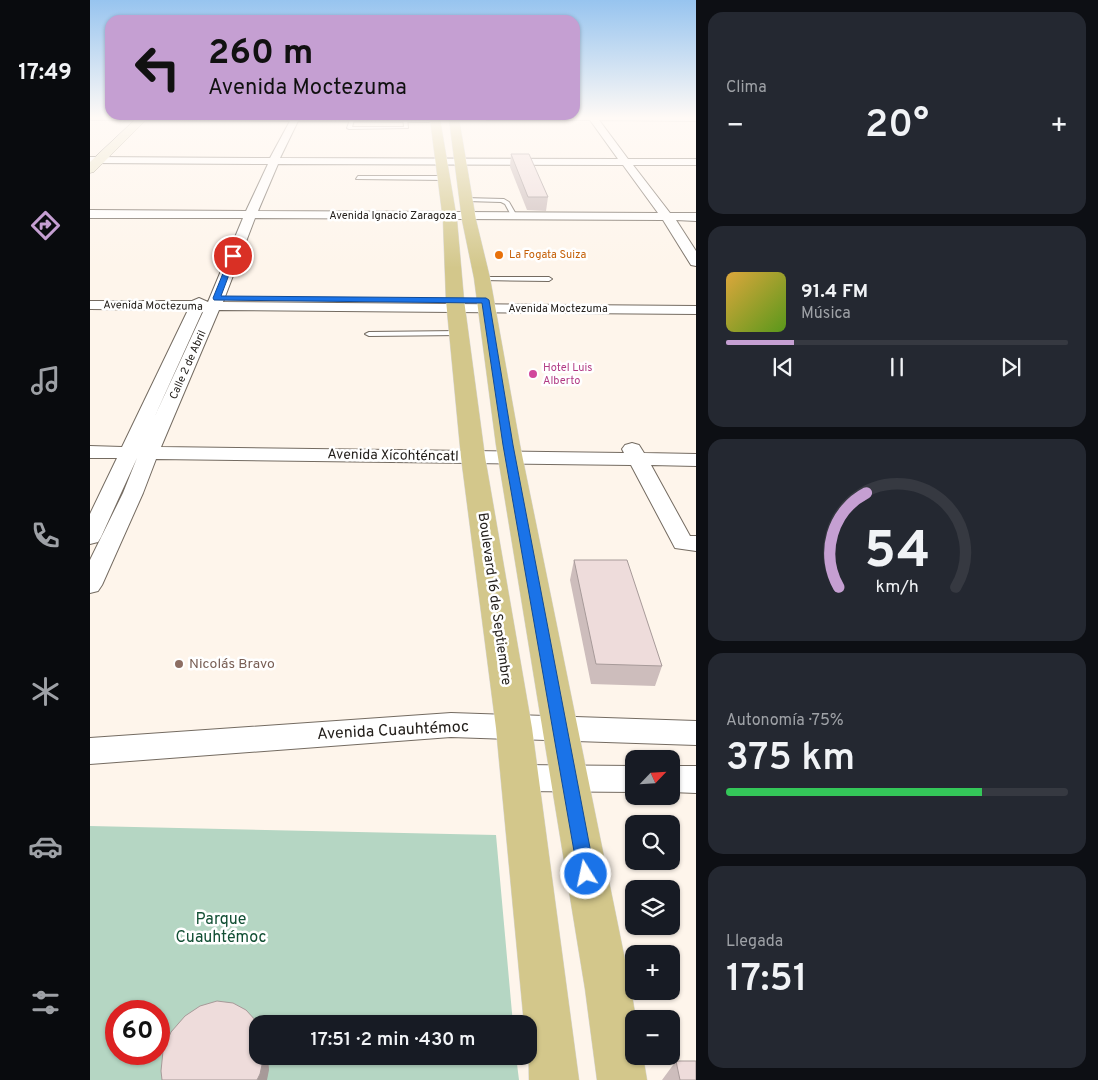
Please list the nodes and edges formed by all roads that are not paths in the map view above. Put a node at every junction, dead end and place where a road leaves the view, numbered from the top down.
1 (267, 167) edge
2 (423, 167) edge
3 (451, 167) edge
4 (634, 167) edge
5 (358, 178) dead end
6 (90, 214) edge
7 (461, 214) junction
8 (514, 216) junction
9 (158, 217) junction
10 (244, 217) junction
11 (696, 217) edge
12 (543, 218) junction
13 (90, 219) edge
14 (673, 219) junction
15 (696, 221) edge
16 (692, 245) edge
17 (696, 262) edge
18 (482, 278) junction
19 (549, 279) dead end
20 (90, 298) edge
21 (143, 301) junction
22 (207, 302) junction
23 (696, 303) edge
24 (486, 304) junction
25 (90, 305) edge
26 (652, 306) junction
27 (696, 310) edge
28 (457, 314) junction
29 (369, 334) dead end
30 (181, 342) junction
31 (198, 343) junction
32 (170, 384) junction
33 (90, 441) edge
34 (141, 447) junction
35 (696, 449) edge
36 (473, 451) junction
37 (90, 452) edge
38 (509, 452) junction
39 (634, 454) junction
40 (696, 460) edge
41 (133, 493) junction
42 (111, 494) junction
43 (96, 541) edge
44 (696, 544) edge
45 (90, 585) edge
46 (514, 728) junction
47 (560, 729) junction
48 (696, 733) edge
49 (90, 751) edge
50 (518, 778) junction
51 (568, 778) junction
52 (625, 779) edge
53 (680, 779) edge
54 (696, 780) edge
55 (554, 1080) edge
56 (622, 1080) edge

1 - 10 street, Calle 2 de Abril
2 - 5 lane
3 - 7 main road, Boulevard 16 de Septiembre
4 - 14 street
6 - 9 street, Avenida Ignacio Zaragoza
7 - 8 street, Avenida Ignacio Zaragoza
7 - 8 lane
7 - 10 street, Avenida Ignacio Zaragoza
7 - 12 street, Avenida Ignacio Zaragoza
7 - 18 main road, Boulevard 16 de Septiembre
7 - 28 main road, Boulevard 16 de Septiembre
8 - 12 street, Avenida Ignacio Zaragoza
9 - 10 street, Avenida Ignacio Zaragoza
9 - 13 street, Avenida Ignacio Zaragoza
10 - 22 street, Calle 2 de Abril
11 - 14 street, Avenida Ignacio Zaragoza
12 - 14 street, Avenida Ignacio Zaragoza
14 - 15 street, Avenida Ignacio Zaragoza
14 - 16 street
16 - 17 street
18 - 19 lane
18 - 24 main road, Boulevard 16 de Septiembre
20 - 21 street, Avenida Moctezuma
21 - 22 street, Avenida Moctezuma
21 - 25 street, Avenida Moctezuma
22 - 28 street, Avenida Moctezuma
22 - 30 street, Calle 2 de Abril
22 - 31 street, Calle 2 de Abril
23 - 26 street, Avenida Moctezuma
24 - 26 street, Avenida Moctezuma
24 - 28 street, Avenida Moctezuma
24 - 38 main road, Boulevard 16 de Septiembre
26 - 27 street, Avenida Moctezuma
28 - 29 lane
28 - 36 main road, Boulevard 16 de Septiembre
30 - 31 street
30 - 32 street, Calle 2 de Abril
31 - 32 street, Calle 2 de Abril
32 - 34 street, Calle 2 de Abril
33 - 34 street, Avenida Xicohténcatl
34 - 36 street, Avenida Xicohténcatl
34 - 37 street, Avenida Xicohténcatl
34 - 41 street, Calle 2 de Abril
34 - 42 street, Calle 2 de Abril
35 - 39 street, Avenida Xicohténcatl
36 - 38 street, Avenida Xicohténcatl
36 - 46 main road, Boulevard 16 de Septiembre
38 - 39 street, Avenida Xicohténcatl
38 - 47 main road, Boulevard 16 de Septiembre
39 - 40 street, Avenida Xicohténcatl
39 - 44 street
41 - 42 street
41 - 43 street, Calle 2 de Abril
42 - 43 street, Calle 2 de Abril
43 - 45 street, Calle 2 de Abril
46 - 47 street, Avenida Cuauhtémoc
46 - 49 street, Avenida Cuauhtémoc
46 - 50 main road, Boulevard 16 de Septiembre
47 - 48 street, Avenida Cuauhtémoc
47 - 51 main road, Boulevard 16 de Septiembre
50 - 51 street
50 - 55 main road, Boulevard 16 de Septiembre
51 - 52 street
51 - 56 main road, Boulevard 16 de Septiembre
53 - 54 street

